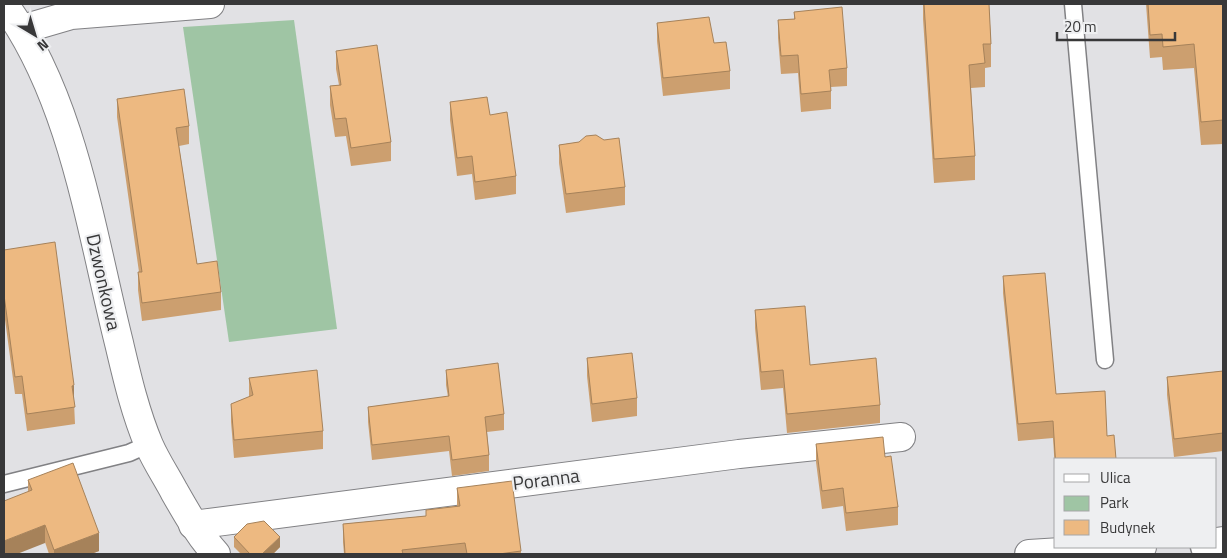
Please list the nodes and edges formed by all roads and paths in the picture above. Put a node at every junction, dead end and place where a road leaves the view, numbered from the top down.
1 (4, 4) edge
2 (210, 4) edge
3 (1073, 4) edge
4 (22, 29) junction
5 (1105, 360) dead end
6 (900, 437) dead end
7 (149, 444) junction
8 (4, 484) edge
9 (193, 525) junction
10 (1126, 548) edge
11 (216, 554) edge
12 (1029, 554) edge

1 - 4 street, Dzwonkowa
2 - 4 street
3 - 5 lane
4 - 7 street, Dzwonkowa
6 - 9 street, Poranna
7 - 8 lane
7 - 9 street, Dzwonkowa
9 - 11 street, Dzwonkowa
10 - 12 street

